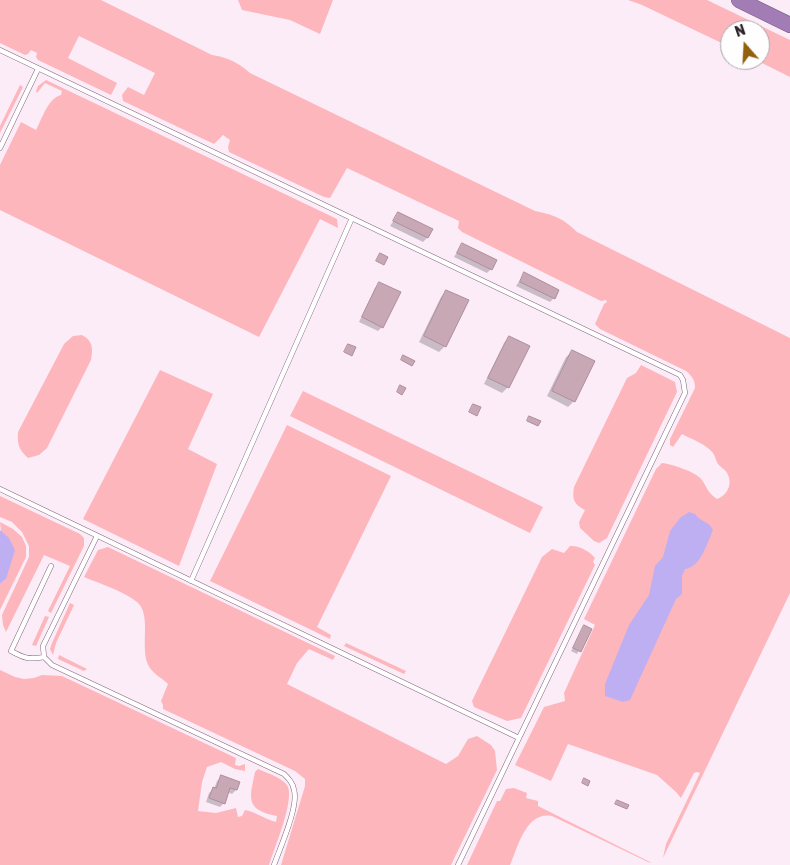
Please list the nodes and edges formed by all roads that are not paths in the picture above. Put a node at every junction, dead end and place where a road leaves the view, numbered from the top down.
1 (739, 0) edge
2 (790, 25) edge
3 (0, 50) edge
4 (38, 68) junction
5 (0, 148) edge
6 (352, 218) junction
7 (0, 489) edge
8 (97, 536) junction
9 (51, 566) dead end
10 (191, 581) junction
11 (44, 657) junction
12 (519, 738) junction
13 (274, 865) edge
14 (458, 865) edge

1 - 2 highway
3 - 4 lane
4 - 5 lane
4 - 6 lane
6 - 10 lane
6 - 12 lane
7 - 8 lane
8 - 10 lane
8 - 11 lane
9 - 11 lane
10 - 12 lane
11 - 13 lane
12 - 14 lane

